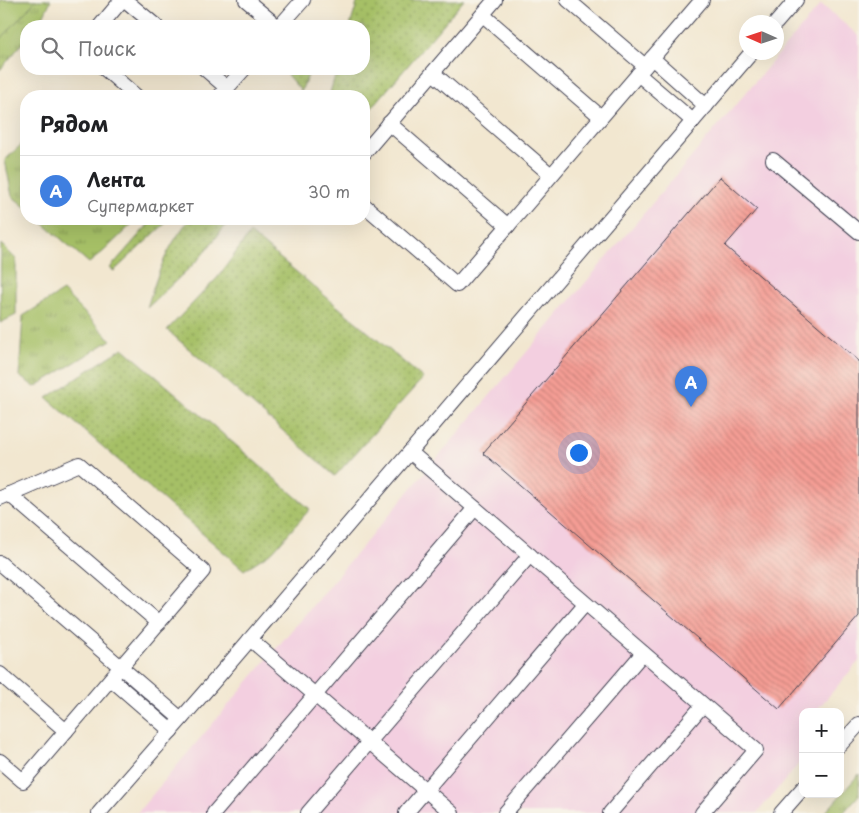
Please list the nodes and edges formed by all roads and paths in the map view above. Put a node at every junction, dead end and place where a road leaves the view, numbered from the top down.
1 (124, 0) edge
2 (246, 0) edge
3 (303, 0) edge
4 (495, 0) edge
5 (568, 0) edge
6 (796, 0) edge
7 (695, 2) edge
8 (483, 15) junction
9 (783, 15) edge
10 (106, 20) edge
11 (149, 20) edge
12 (271, 20) edge
13 (285, 20) edge
14 (745, 60) edge
15 (645, 66) junction
16 (433, 73) junction
17 (112, 75) edge
18 (210, 75) edge
19 (239, 75) edge
20 (129, 90) edge
21 (222, 90) edge
22 (226, 90) edge
23 (706, 106) junction
24 (601, 117) junction
25 (693, 121) junction
26 (389, 123) junction
27 (370, 146) edge
28 (773, 160) dead end
29 (551, 175) junction
30 (370, 210) edge
31 (508, 226) junction
32 (859, 232) edge
33 (410, 452) junction
34 (5, 496) edge
35 (475, 508) junction
36 (530, 555) junction
37 (0, 563) edge
38 (586, 604) junction
39 (159, 623) junction
40 (250, 639) junction
41 (643, 653) junction
42 (121, 667) junction
43 (0, 674) edge
44 (111, 679) junction
45 (315, 695) junction
46 (703, 705) junction
47 (181, 719) junction
48 (859, 724) edge
49 (171, 730) junction
50 (66, 731) junction
51 (844, 741) edge
52 (369, 742) junction
53 (0, 760) edge
54 (426, 790) junction
55 (799, 793) edge
56 (99, 813) edge
57 (214, 813) edge
58 (308, 813) edge
59 (406, 813) edge
60 (452, 813) edge
61 (506, 813) edge
62 (610, 813) edge
63 (702, 813) edge
64 (781, 813) edge

1 - 10 lane
1 - 11 lane
2 - 12 lane
3 - 13 lane
4 - 8 lane
5 - 15 lane
6 - 9 lane
7 - 15 lane
8 - 16 lane
8 - 24 lane
14 - 23 lane
15 - 23 lane
15 - 24 lane
15 - 25 lane
16 - 26 lane
16 - 29 lane
17 - 20 lane
18 - 21 lane
19 - 22 lane
23 - 25 lane
24 - 29 lane
25 - 33 lane
26 - 27 lane
26 - 31 lane
28 - 32 lane
29 - 31 lane
30 - 31 lane
33 - 35 lane
33 - 40 lane
34 - 39 lane
34 - 39 lane
35 - 36 lane
35 - 45 lane
36 - 38 lane
36 - 52 lane
37 - 42 lane
38 - 41 lane
38 - 54 lane
39 - 42 lane
40 - 45 lane
40 - 47 lane
41 - 46 lane
41 - 61 lane
42 - 44 lane
42 - 47 lane
43 - 50 lane
44 - 49 lane
44 - 50 lane
45 - 52 lane
45 - 57 lane
46 - 62 lane
46 - 63 lane
47 - 49 lane
48 - 51 lane
49 - 56 lane
50 - 53 lane
52 - 54 lane
52 - 58 lane
54 - 59 lane
54 - 60 lane
55 - 64 lane

